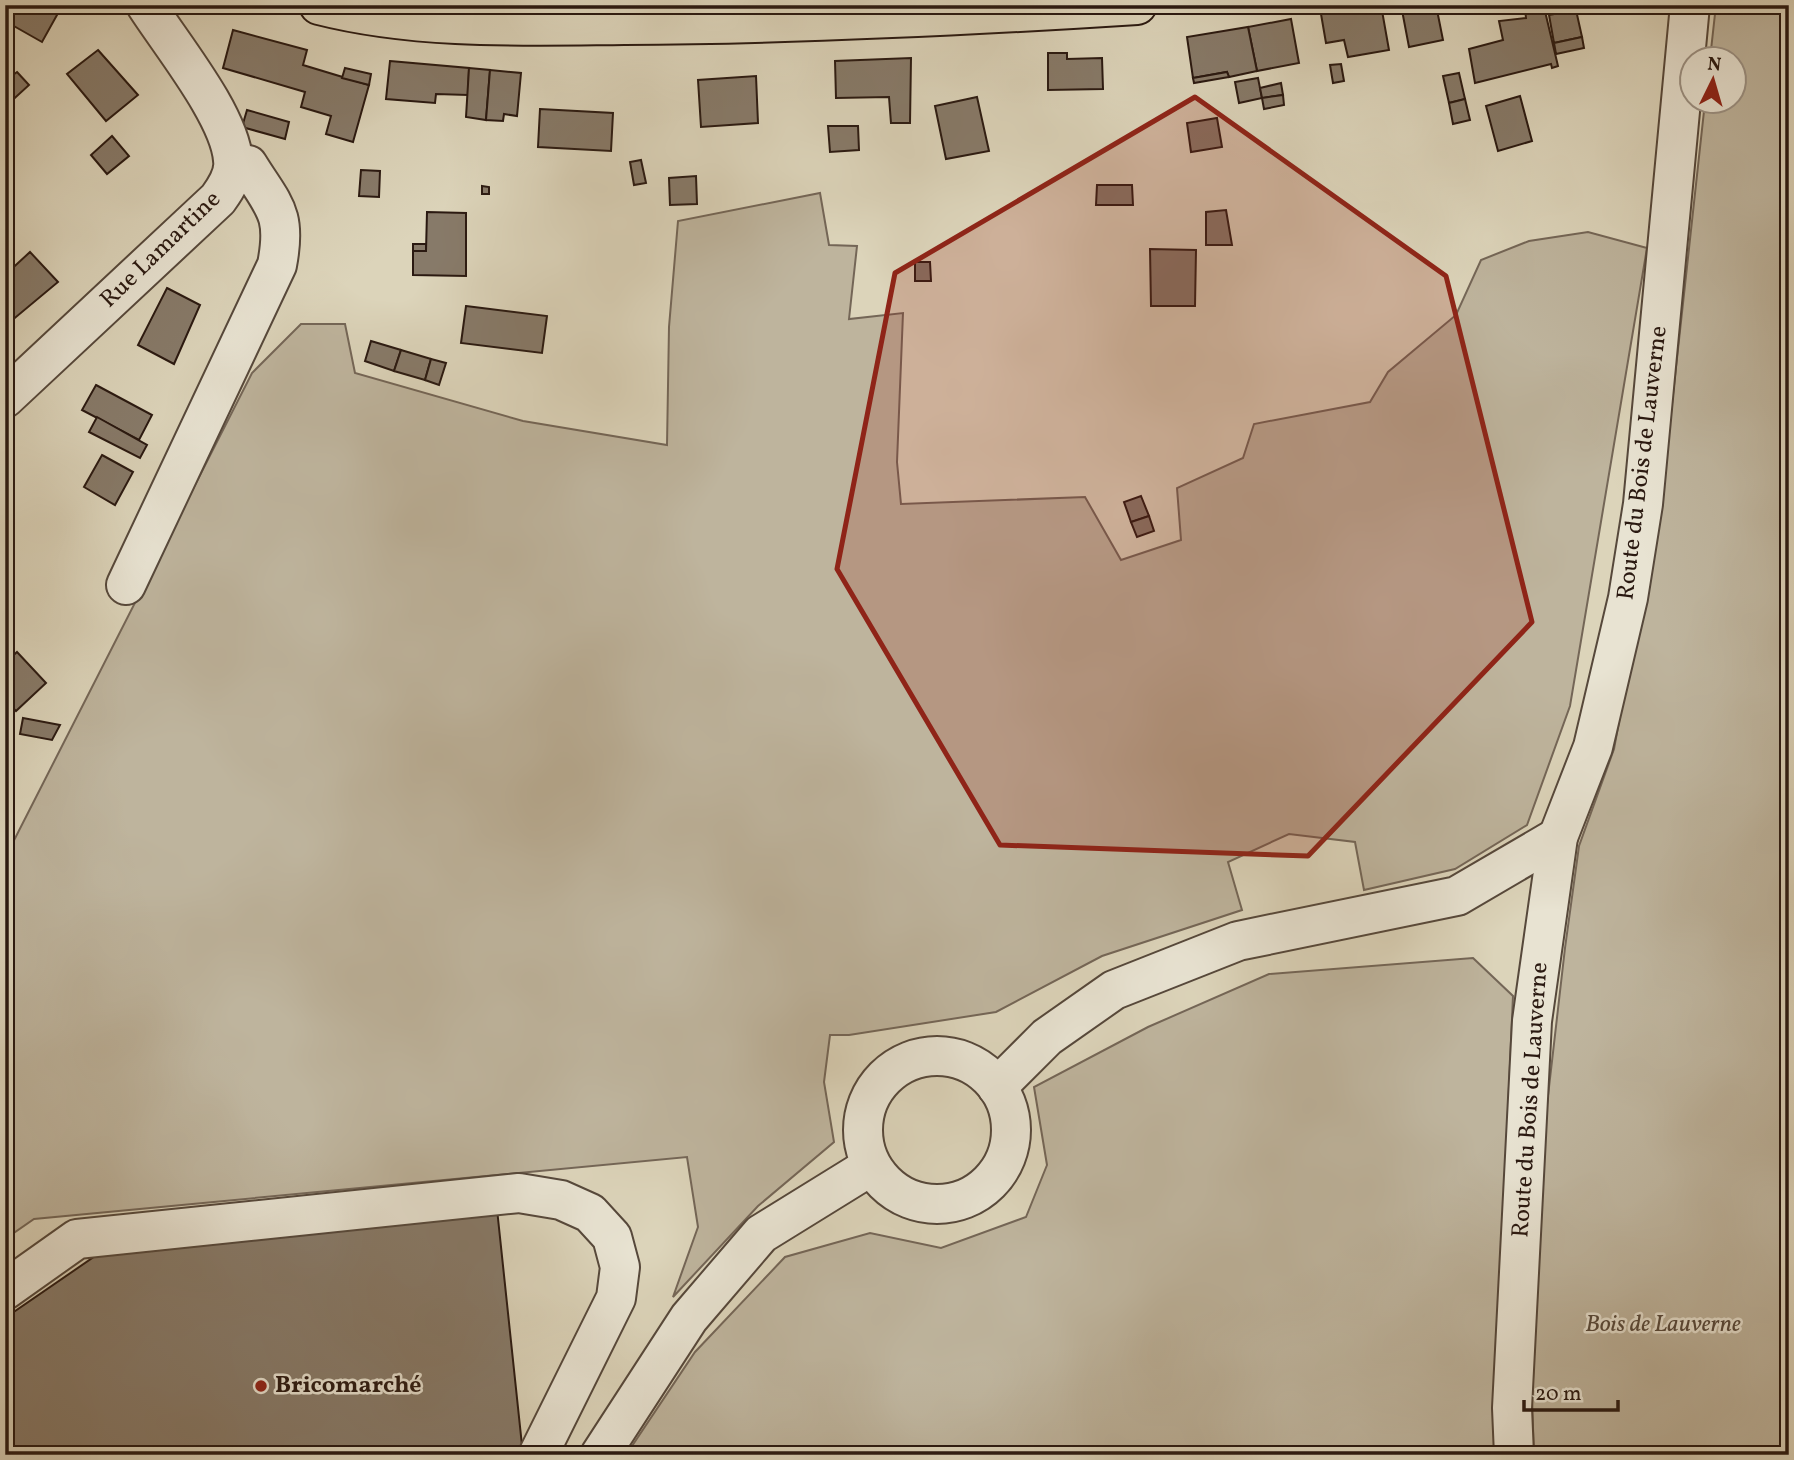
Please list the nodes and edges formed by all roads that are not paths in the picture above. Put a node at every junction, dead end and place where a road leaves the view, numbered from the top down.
1 (146, 5) edge
2 (319, 5) edge
3 (1137, 5) edge
4 (1690, 5) edge
5 (234, 162) junction
6 (5, 398) edge
7 (126, 585) dead end
8 (1558, 837) junction
9 (997, 1087) junction
10 (871, 1166) junction
11 (5, 1290) edge
12 (538, 1455) edge
13 (600, 1455) edge
14 (1514, 1455) edge

1 - 5 street, Rue Lamartine
2 - 3 main road
4 - 8 street, Route du Bois de Lauverne
5 - 6 street, Rue Lamartine
5 - 7 street
8 - 9 street
8 - 14 street, Route du Bois de Lauverne
9 - 10 street
9 - 10 street
10 - 13 street
11 - 12 street

